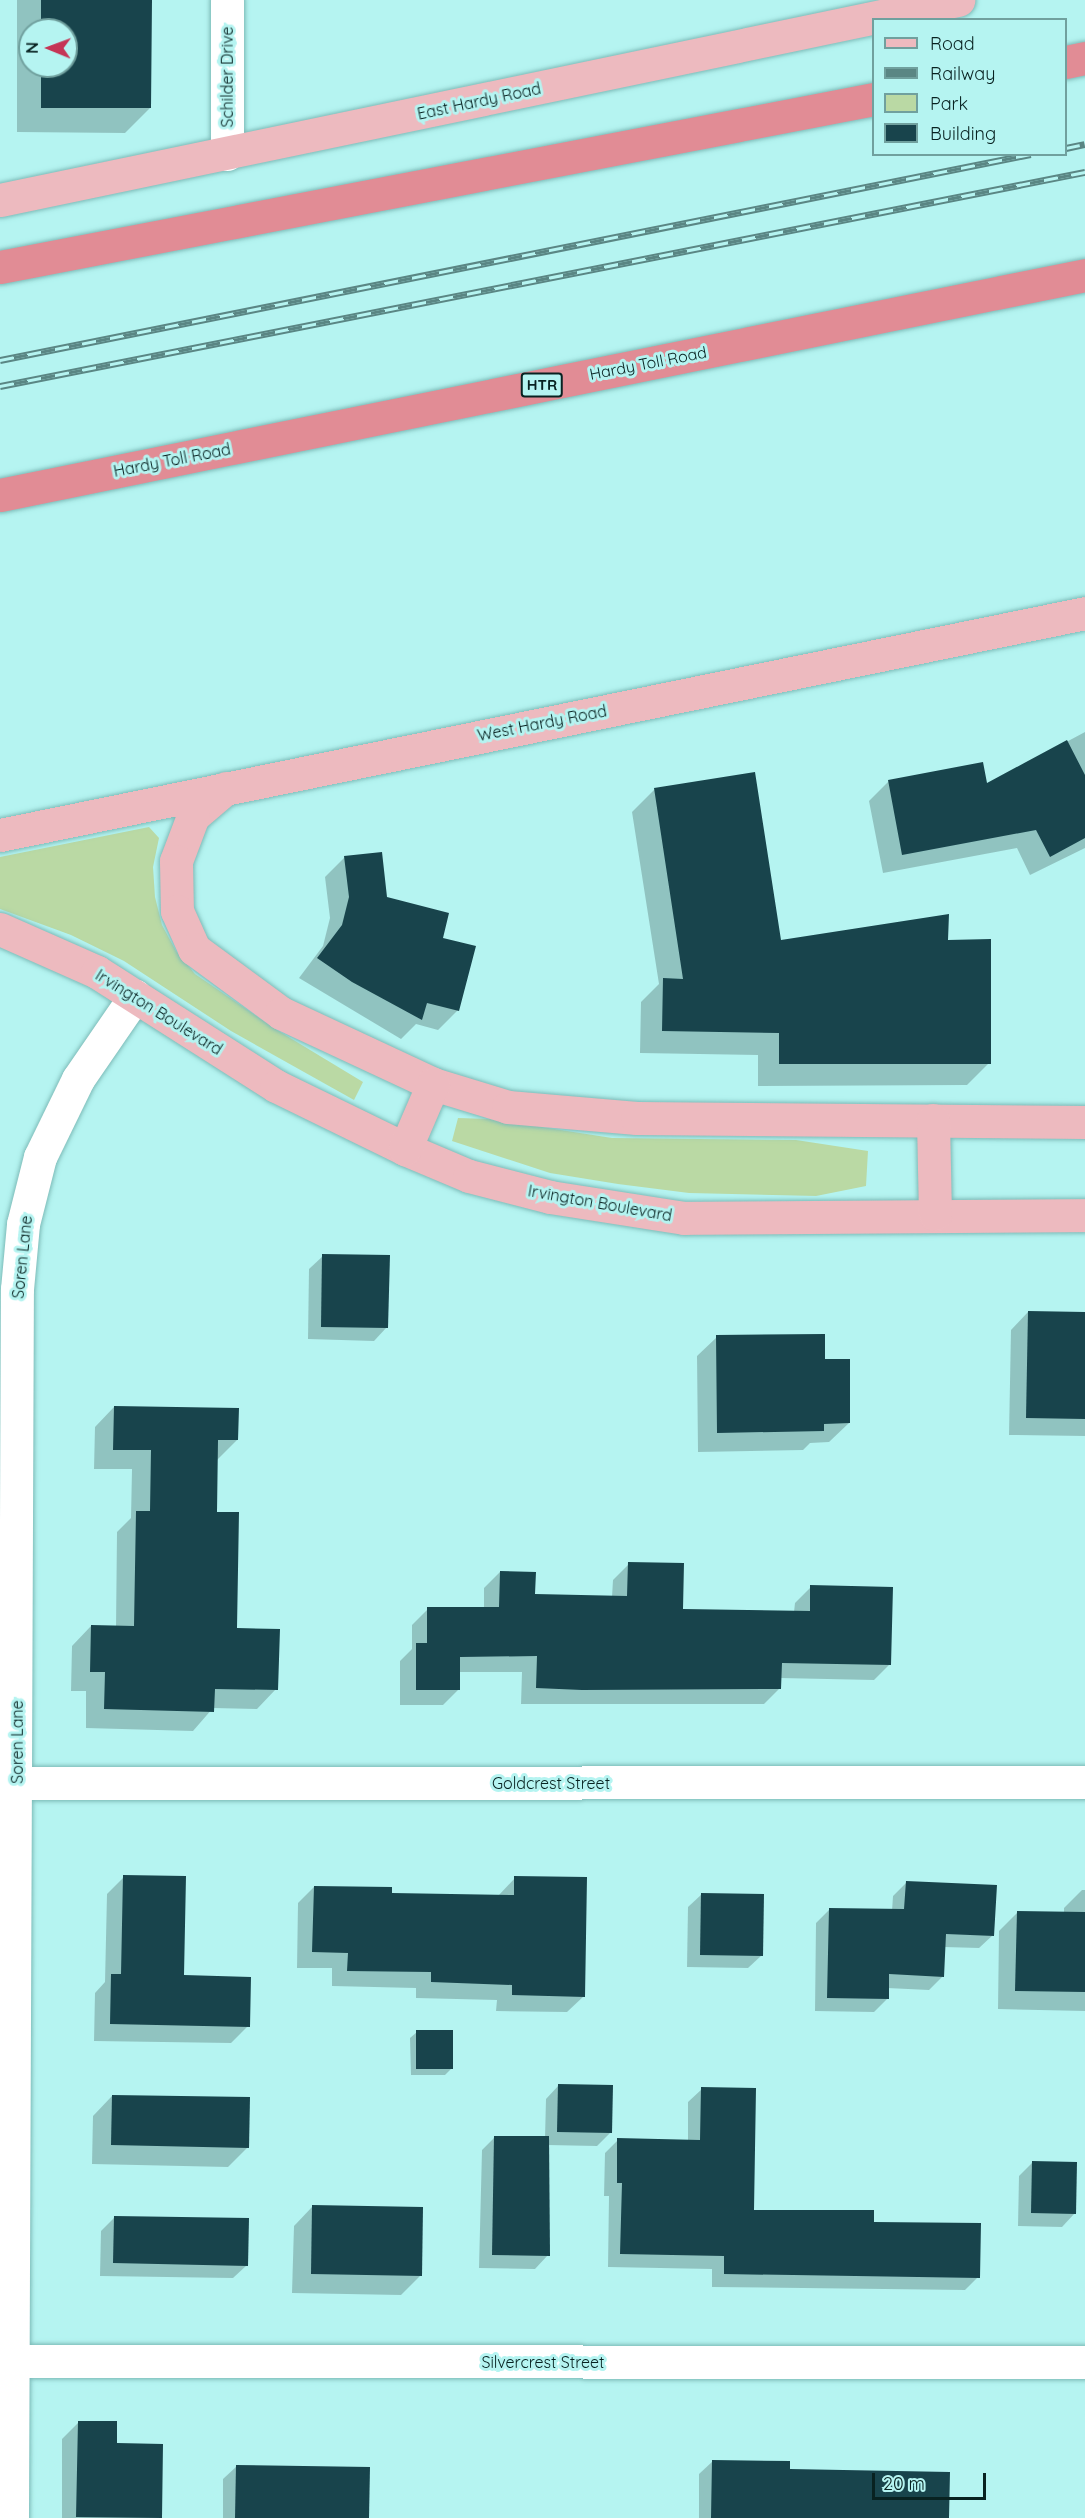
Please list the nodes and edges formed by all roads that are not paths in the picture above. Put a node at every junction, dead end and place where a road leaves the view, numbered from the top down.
1 (227, 0) edge
2 (958, 0) edge
3 (872, 18) edge
4 (873, 18) edge
5 (1085, 58) edge
6 (1067, 62) edge
7 (872, 99) edge
8 (227, 154) junction
9 (0, 200) edge
10 (0, 267) edge
11 (1085, 275) edge
12 (0, 495) edge
13 (1085, 613) edge
14 (226, 788) junction
15 (0, 835) edge
16 (0, 929) edge
17 (135, 996) junction
18 (433, 1084) junction
19 (933, 1120) junction
20 (1085, 1122) edge
21 (405, 1149) junction
22 (935, 1214) junction
23 (1085, 1215) edge
24 (1085, 1782) edge
25 (17, 1783) junction
26 (6, 2362) edge
27 (1085, 2362) edge
28 (12, 2518) edge

1 - 8 street, Schilder Drive
2 - 4 main road, East Hardy Road
3 - 8 main road, East Hardy Road
5 - 6 highway
7 - 10 highway
8 - 9 main road, East Hardy Road
11 - 12 highway, Hardy Toll Road / HTR
13 - 14 main road, West Hardy Road
14 - 15 main road, West Hardy Road
14 - 18 main road
16 - 17 main road, Irvington Boulevard
17 - 21 main road, Irvington Boulevard
17 - 25 street, Soren Lane
18 - 19 main road
18 - 21 main road
19 - 20 main road
19 - 22 main road
21 - 22 main road, Irvington Boulevard
22 - 23 main road, Irvington Boulevard
24 - 25 street, Goldcrest Street
25 - 26 street, Soren Lane
26 - 27 street, Silvercrest Street
26 - 28 street, Soren Lane

